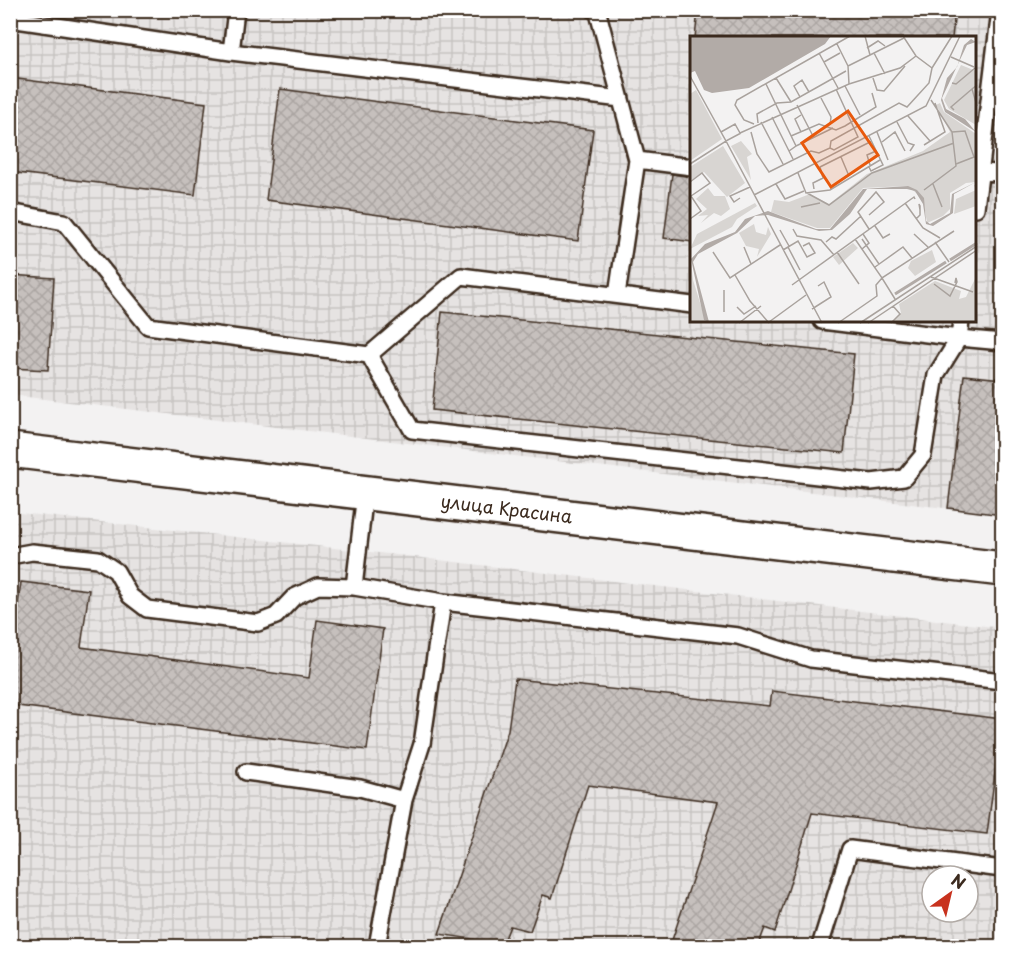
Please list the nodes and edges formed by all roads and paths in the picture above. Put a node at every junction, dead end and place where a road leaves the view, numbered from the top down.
1 (236, 10) edge
2 (1000, 10) edge
3 (597, 12) edge
4 (10, 19) edge
5 (231, 52) junction
6 (621, 99) junction
7 (637, 160) junction
8 (690, 167) edge
9 (978, 172) edge
10 (1002, 173) edge
11 (10, 212) edge
12 (617, 295) junction
13 (690, 305) edge
14 (830, 322) edge
15 (961, 322) edge
16 (959, 338) junction
17 (1002, 342) edge
18 (369, 355) junction
19 (10, 450) edge
20 (365, 493) junction
21 (10, 556) edge
22 (1002, 569) edge
23 (354, 587) junction
24 (443, 602) junction
25 (1002, 681) edge
26 (246, 772) dead end
27 (404, 800) junction
28 (1002, 869) edge
29 (377, 946) edge
30 (820, 946) edge

1 - 5 lane
2 - 9 lane
3 - 6 lane
4 - 5 lane
5 - 6 lane
6 - 7 lane
7 - 8 lane
7 - 12 lane
9 - 10 lane
11 - 18 lane
12 - 13 lane
12 - 18 lane
14 - 16 lane
15 - 16 lane
16 - 17 lane
16 - 18 lane
19 - 20 main road, улица Красина
20 - 22 main road, улица Красина
20 - 23 lane
21 - 23 lane
23 - 24 lane
24 - 25 lane
24 - 27 lane
26 - 27 lane
27 - 29 lane
28 - 30 lane

